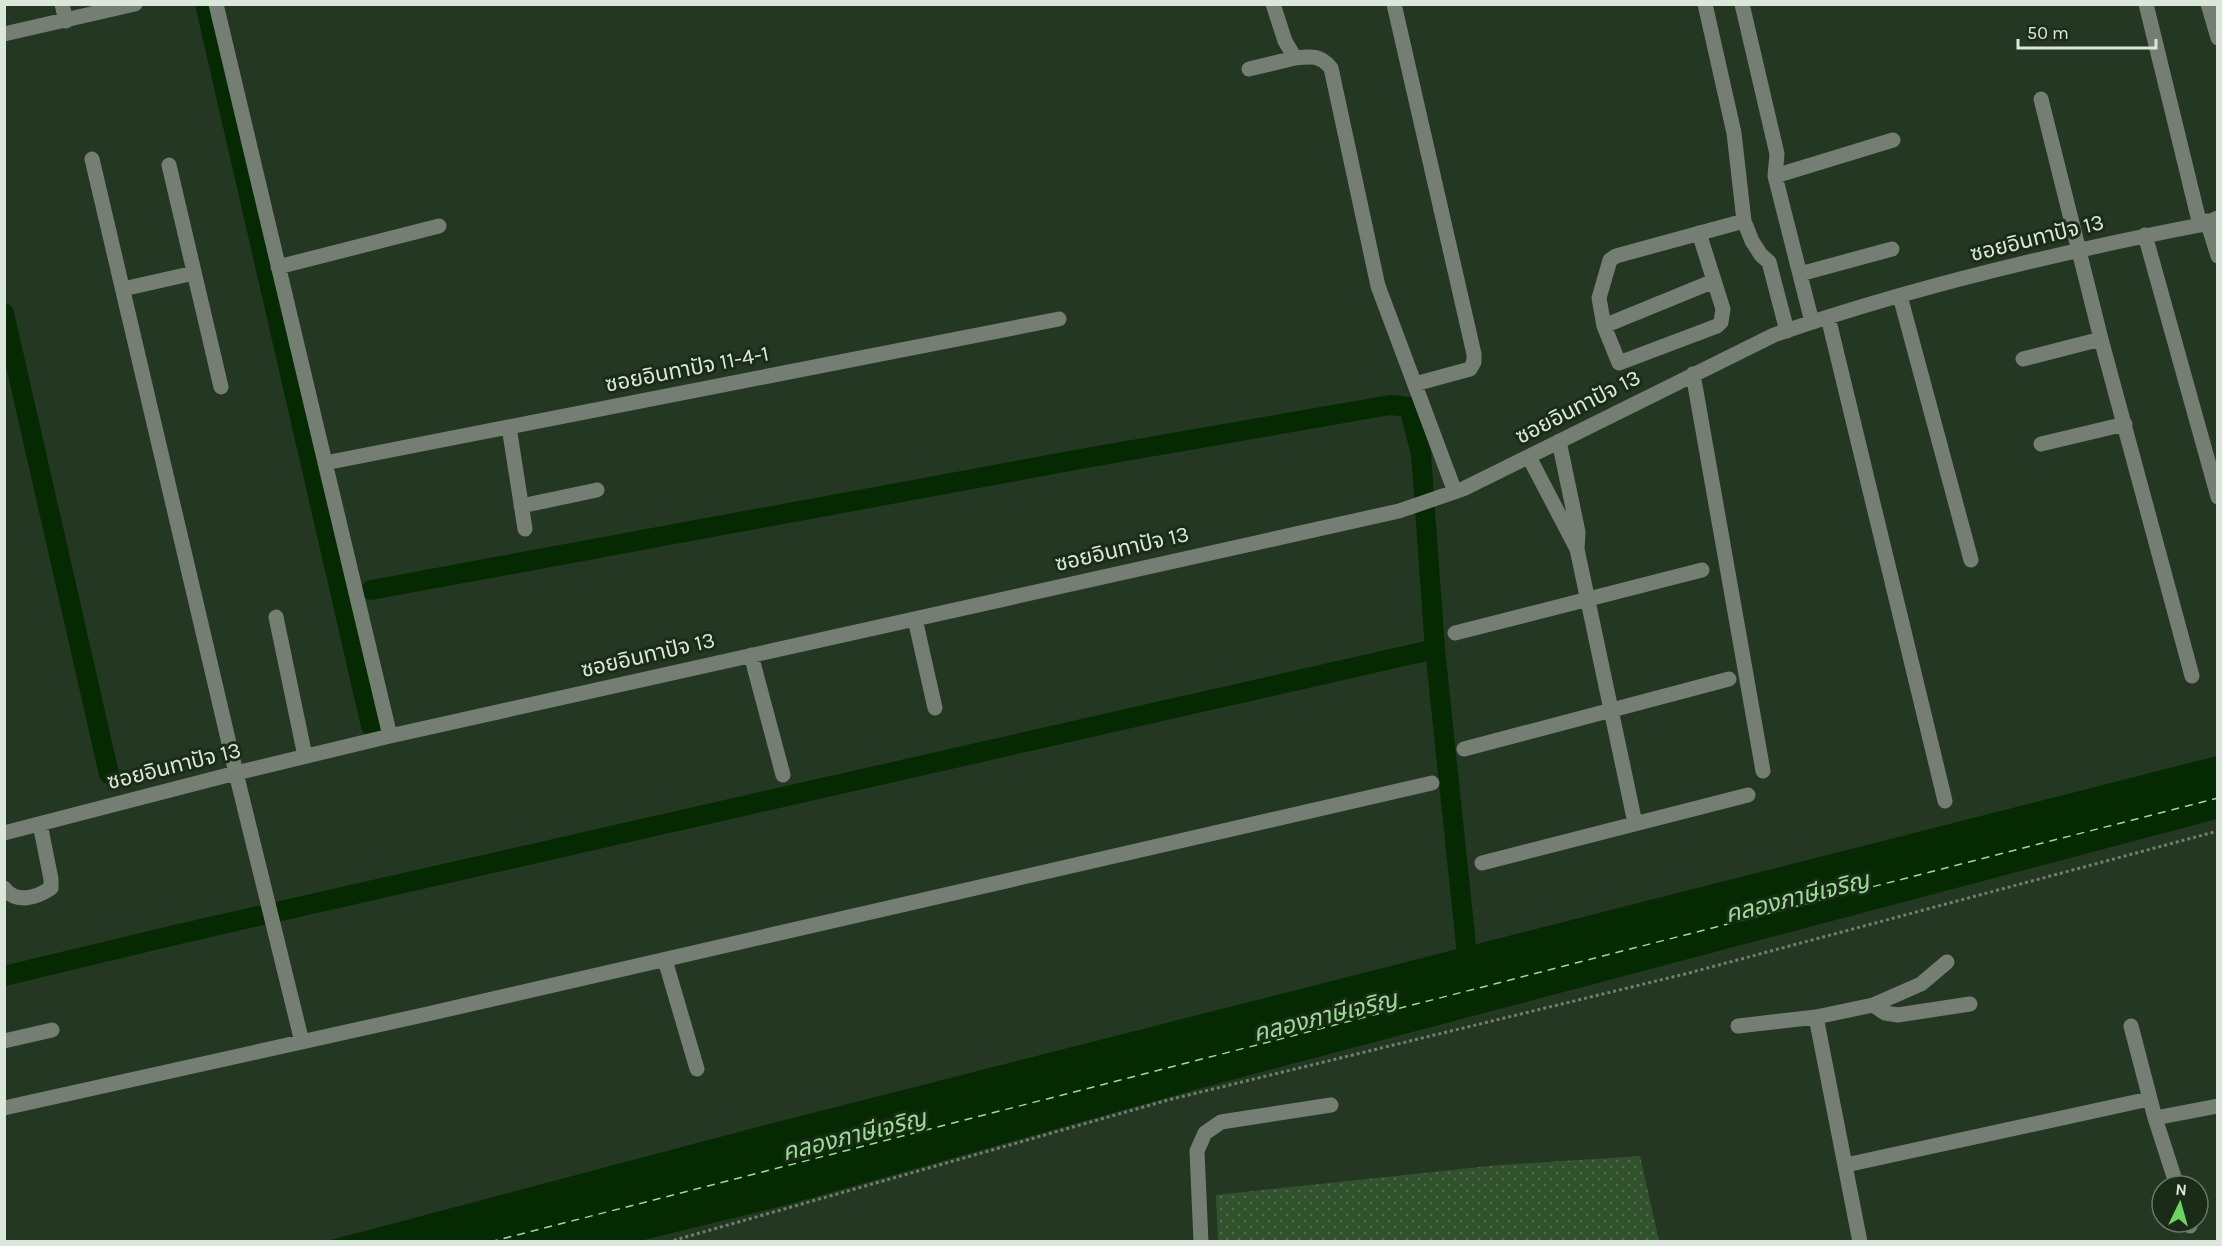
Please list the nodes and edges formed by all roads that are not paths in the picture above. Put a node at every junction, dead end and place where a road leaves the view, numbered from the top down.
1 (62, 4) edge
2 (135, 4) edge
3 (216, 4) edge
4 (1273, 4) edge
5 (1394, 4) edge
6 (1705, 4) edge
7 (1742, 4) edge
8 (2146, 4) edge
9 (2208, 4) edge
10 (66, 21) junction
11 (4, 34) edge
12 (2217, 38) edge
13 (1295, 58) junction
14 (1249, 69) dead end
15 (2040, 99) dead end
16 (1893, 140) dead end
17 (92, 159) dead end
18 (169, 165) dead end
19 (1775, 176) junction
20 (1744, 221) junction
21 (2208, 221) edge
22 (439, 226) dead end
23 (1699, 233) junction
24 (2145, 235) junction
25 (1892, 249) dead end
26 (2079, 250) junction
27 (2217, 256) edge
28 (278, 267) junction
29 (194, 273) junction
30 (1800, 274) junction
31 (1714, 281) junction
32 (123, 289) junction
33 (1900, 296) junction
34 (1828, 317) junction
35 (1059, 319) dead end
36 (1812, 322) junction
37 (1604, 326) junction
38 (1787, 331) junction
39 (2101, 339) junction
40 (2023, 359) dead end
41 (1694, 374) junction
42 (1415, 384) junction
43 (221, 387) dead end
44 (2125, 424) junction
45 (508, 427) junction
46 (1559, 441) junction
47 (2041, 444) dead end
48 (1529, 457) junction
49 (325, 463) junction
50 (597, 490) dead end
51 (1455, 492) junction
52 (2217, 497) edge
53 (521, 506) junction
54 (525, 529) dead end
55 (1576, 549) junction
56 (1971, 560) dead end
57 (1702, 570) dead end
58 (1588, 597) junction
59 (276, 617) dead end
60 (915, 619) junction
61 (1455, 633) dead end
62 (751, 656) junction
63 (2192, 676) dead end
64 (1729, 680) dead end
65 (935, 708) dead end
66 (1612, 712) junction
67 (390, 736) junction
68 (1464, 749) dead end
69 (305, 756) junction
70 (1762, 771) dead end
71 (236, 773) junction
72 (783, 775) dead end
73 (1432, 783) dead end
74 (1748, 795) dead end
75 (1945, 801) dead end
76 (1635, 823) junction
77 (40, 824) junction
78 (4, 833) edge
79 (1482, 863) dead end
80 (4, 888) edge
81 (665, 960) junction
82 (1947, 962) dead end
83 (1970, 1004) dead end
84 (1873, 1005) junction
85 (1816, 1017) junction
86 (1738, 1026) dead end
87 (2131, 1026) dead end
88 (52, 1030) dead end
89 (4, 1041) edge
90 (302, 1042) junction
91 (697, 1069) dead end
92 (2149, 1099) junction
93 (1331, 1105) dead end
94 (2217, 1106) edge
95 (4, 1108) edge
96 (2155, 1118) junction
97 (1846, 1165) junction
98 (2173, 1174) edge
99 (1201, 1242) edge
100 (1860, 1242) edge

1 - 10 street
2 - 10 street
3 - 28 street
4 - 13 street
5 - 42 street
6 - 20 street
7 - 19 street
8 - 21 street
9 - 12 street
10 - 11 street
13 - 14 street
13 - 42 street
15 - 26 street
16 - 19 street
17 - 32 street
18 - 29 street
19 - 30 street
20 - 23 street
20 - 38 street
21 - 24 street, ซอยอินทาปัจ 13
21 - 27 street
22 - 28 street
23 - 31 street
23 - 37 street
24 - 26 street, ซอยอินทาปัจ 13
24 - 52 street
25 - 30 street
26 - 33 street, ซอยอินทาปัจ 13
26 - 39 street
28 - 49 street
29 - 32 street
29 - 43 street
30 - 36 street
31 - 37 street
31 - 37 street
32 - 71 street
33 - 34 street, ซอยอินทาปัจ 13
33 - 56 street
34 - 36 street, ซอยอินทาปัจ 13
34 - 75 street
35 - 45 street, ซอยอินทาปัจ 11-4-1
36 - 38 street, ซอยอินทาปัจ 13
38 - 41 street, ซอยอินทาปัจ 13
39 - 40 street
39 - 44 street
41 - 46 street, ซอยอินทาปัจ 13
41 - 70 street
42 - 51 street
44 - 47 street
44 - 63 street
45 - 49 street, ซอยอินทาปัจ 11-4-1
45 - 53 street
46 - 48 street, ซอยอินทาปัจ 13
46 - 55 street
48 - 51 street, ซอยอินทาปัจ 13
48 - 55 street
49 - 67 street
50 - 53 street
51 - 60 street, ซอยอินทาปัจ 13
53 - 54 street
55 - 58 street
57 - 58 street
58 - 61 street
58 - 66 street
59 - 69 street
60 - 62 street, ซอยอินทาปัจ 13
60 - 65 street
62 - 67 street, ซอยอินทาปัจ 13
62 - 72 street
64 - 66 street
66 - 68 street
66 - 76 street
67 - 69 street, ซอยอินทาปัจ 13
69 - 71 street, ซอยอินทาปัจ 13
71 - 77 street, ซอยอินทาปัจ 13
71 - 90 street
73 - 81 street
74 - 76 street
76 - 79 street
77 - 78 street, ซอยอินทาปัจ 13
77 - 80 street
81 - 90 street
81 - 91 street
82 - 84 street
83 - 84 street
84 - 85 street
85 - 86 street
85 - 97 street
87 - 92 street
88 - 89 street
90 - 95 street
92 - 96 street
92 - 97 street
93 - 99 street
94 - 96 street
96 - 98 street
97 - 100 street

